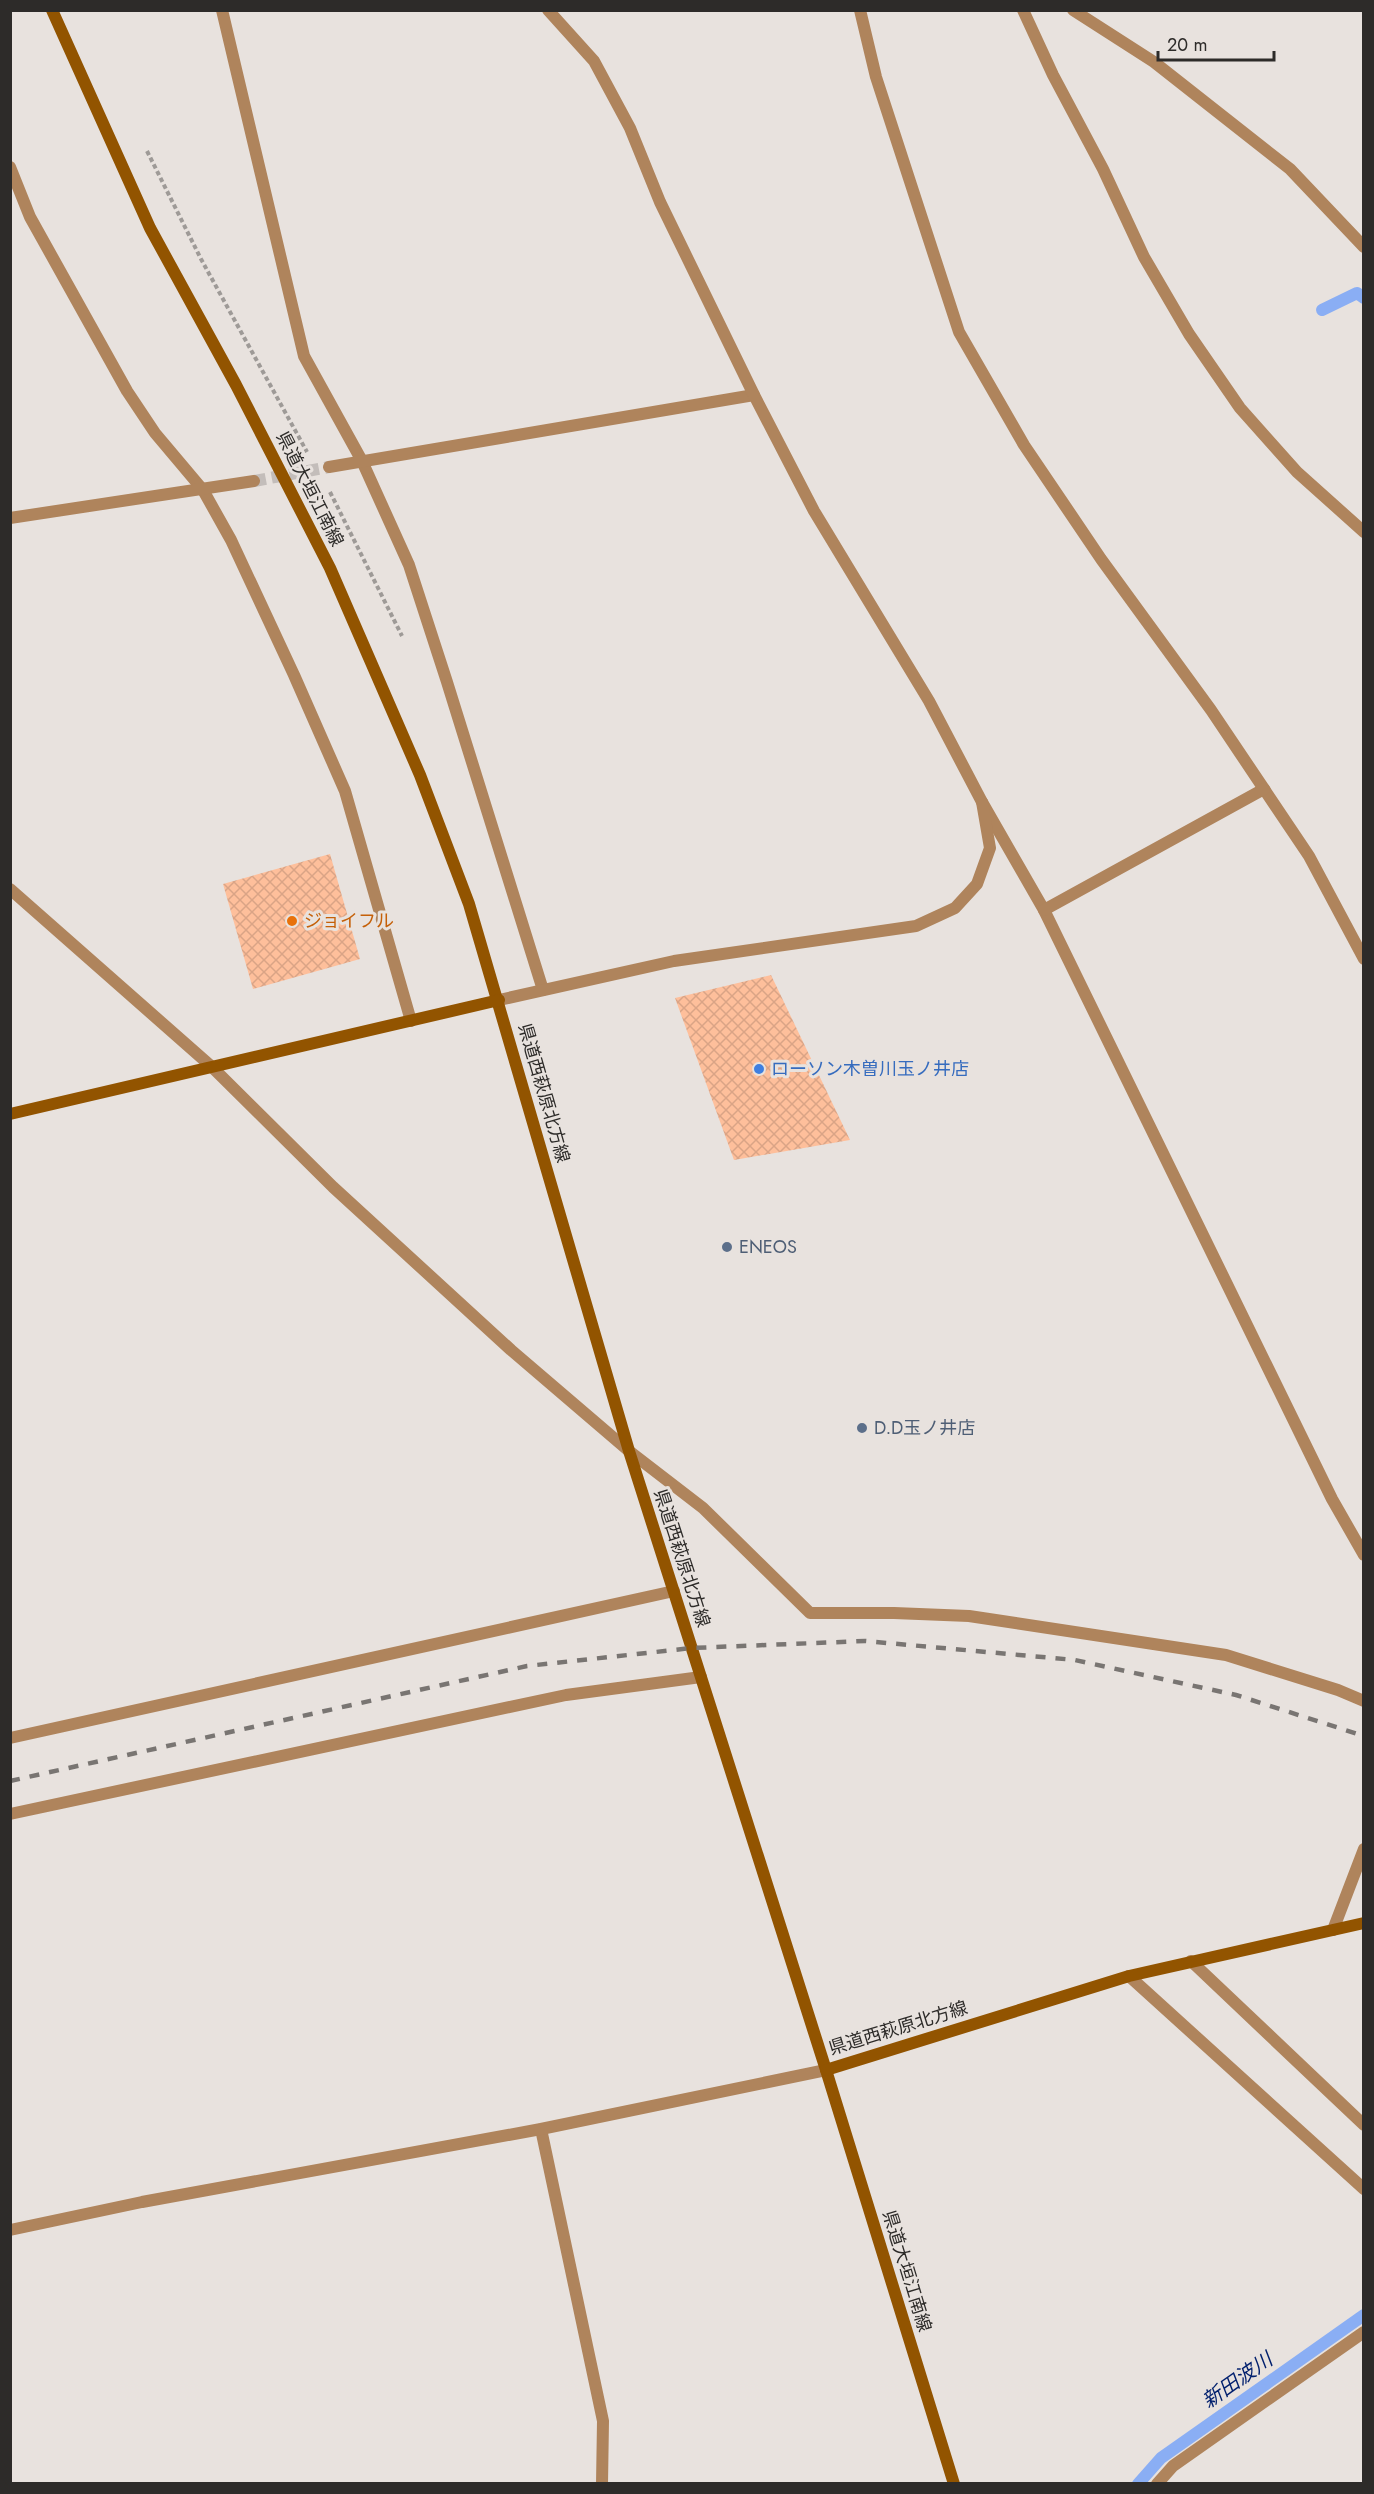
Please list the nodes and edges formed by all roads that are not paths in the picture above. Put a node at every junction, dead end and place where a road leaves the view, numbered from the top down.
1 (52, 10) edge
2 (222, 10) edge
3 (548, 10) edge
4 (860, 10) edge
5 (1023, 10) edge
6 (1073, 10) edge
7 (10, 167) edge
8 (1364, 248) edge
9 (754, 395) junction
10 (362, 461) junction
11 (329, 467) tunnel mouth
12 (254, 481) tunnel mouth
13 (203, 490) junction
14 (10, 518) edge
15 (1364, 532) edge
16 (1264, 789) junction
17 (982, 802) junction
18 (10, 890) edge
19 (1044, 910) junction
20 (1364, 959) edge
21 (543, 990) junction
22 (499, 1000) junction
23 (411, 1021) junction
24 (212, 1067) junction
25 (10, 1114) edge
26 (629, 1451) junction
27 (1364, 1556) edge
28 (674, 1591) junction
29 (701, 1677) junction
30 (1364, 1701) edge
31 (10, 1738) edge
32 (10, 1814) edge
33 (1364, 1849) edge
34 (1364, 1923) edge
35 (1333, 1930) junction
36 (1191, 1961) junction
37 (1128, 1976) junction
38 (826, 2070) junction
39 (1364, 2125) edge
40 (541, 2129) junction
41 (1364, 2189) edge
42 (10, 2230) edge
43 (1364, 2332) edge
44 (602, 2484) edge
45 (954, 2484) edge
46 (1157, 2484) edge

1 - 22 main road, 県道大垣江南線
2 - 10 street
3 - 9 street
4 - 16 street
5 - 15 street
6 - 8 street
7 - 13 street
9 - 10 street
9 - 17 street
10 - 11 street
10 - 21 street
12 - 13 street
13 - 14 street
13 - 23 street
16 - 19 street
16 - 20 street
17 - 19 street
17 - 21 street
18 - 24 street
19 - 27 street
21 - 22 street
22 - 23 main road
22 - 26 main road, 県道西萩原北方線
23 - 24 main road
24 - 25 main road
24 - 26 street
26 - 28 main road, 県道西萩原北方線
26 - 30 street
28 - 29 main road, 県道西萩原北方線
28 - 31 street
29 - 32 street
29 - 38 main road, 県道西萩原北方線
33 - 35 street
34 - 35 main road, 県道西萩原北方線
35 - 36 main road, 県道西萩原北方線
36 - 37 main road, 県道西萩原北方線
36 - 39 street
37 - 38 main road, 県道西萩原北方線
37 - 41 street
38 - 40 street
38 - 45 main road, 県道大垣江南線
40 - 42 street
40 - 44 street
43 - 46 street

